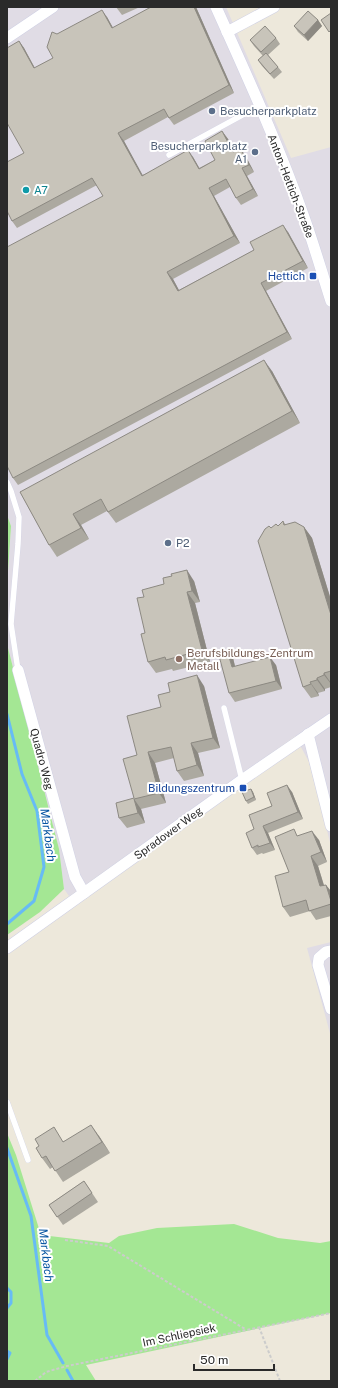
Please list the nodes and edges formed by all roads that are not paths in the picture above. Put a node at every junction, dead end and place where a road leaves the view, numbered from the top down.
1 (53, 7) edge
2 (216, 7) edge
3 (274, 7) edge
4 (227, 32) junction
5 (7, 38) edge
6 (260, 106) junction
7 (169, 155) dead end
8 (331, 301) edge
9 (7, 482) edge
10 (18, 670) joint
11 (224, 708) dead end
12 (331, 719) edge
13 (308, 734) junction
14 (242, 780) junction
15 (331, 826) edge
16 (84, 893) junction
17 (7, 948) edge
18 (331, 951) edge
19 (331, 1009) edge
20 (7, 1102) edge
21 (28, 1160) dead end

1 - 5 street
2 - 4 street, Anton-Hettich-Straße
3 - 4 street
4 - 6 street, Anton-Hettich-Straße
6 - 7 lane
6 - 8 street, Anton-Hettich-Straße
9 - 10 lane
10 - 16 street, Quadro Weg
11 - 14 lane
12 - 13 street, Spradower Weg
13 - 14 street, Spradower Weg
13 - 15 street
14 - 16 street, Spradower Weg
16 - 17 street, Spradower Weg
18 - 19 street
20 - 21 lane

